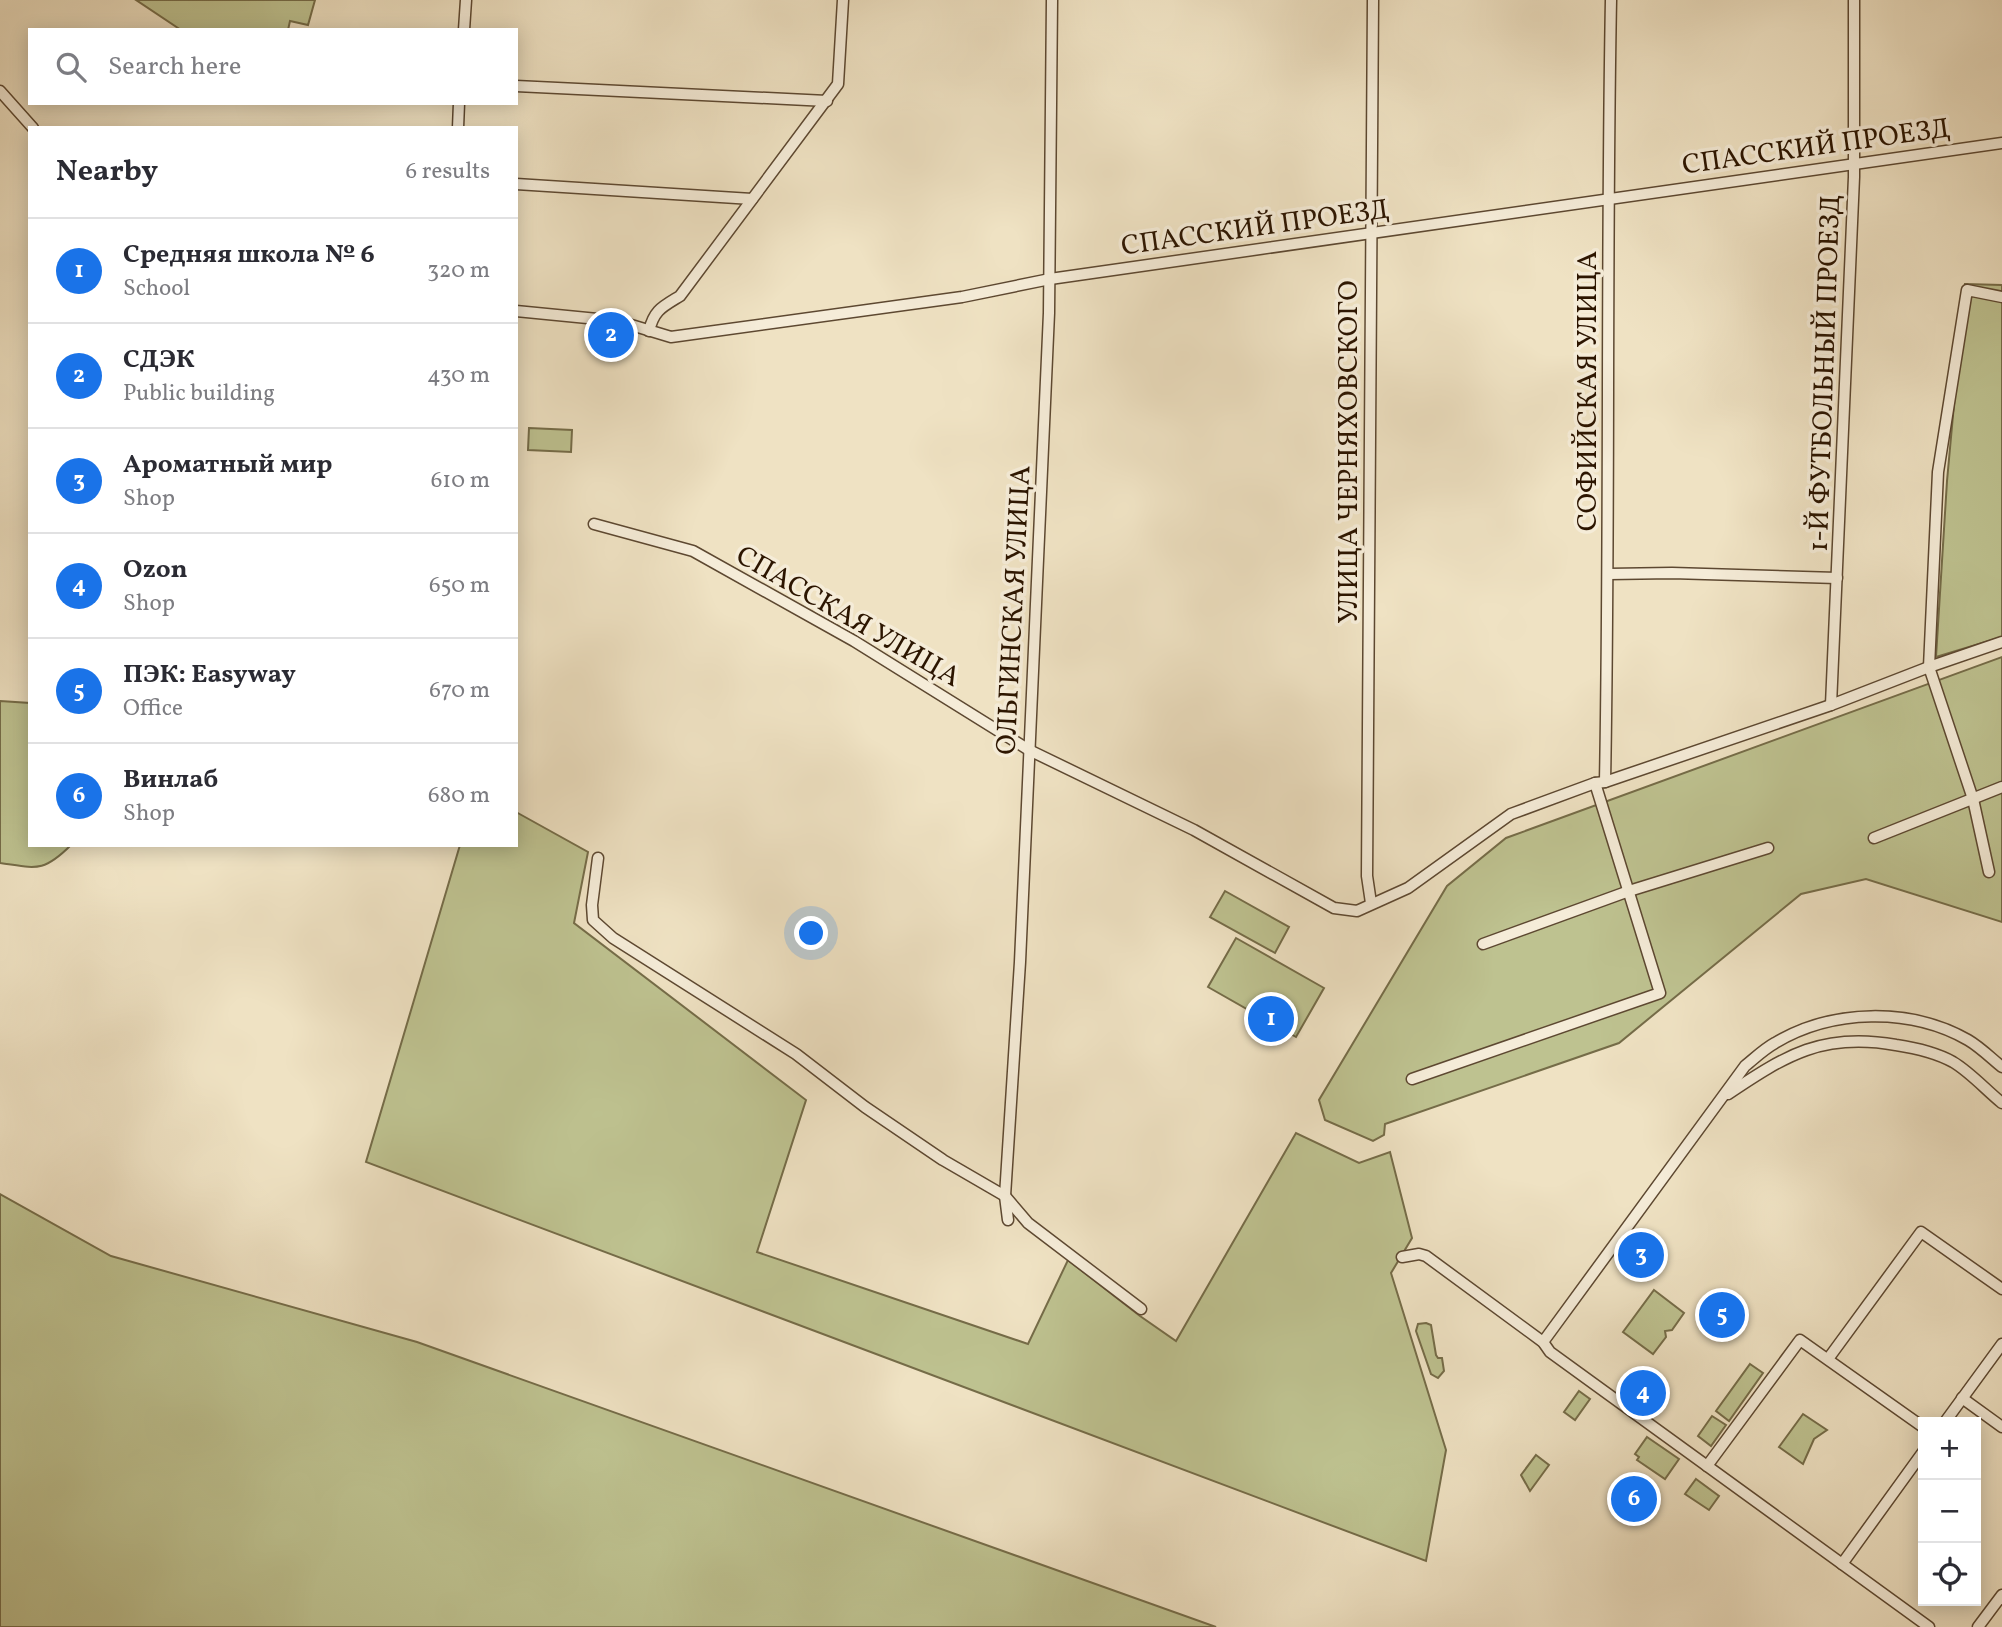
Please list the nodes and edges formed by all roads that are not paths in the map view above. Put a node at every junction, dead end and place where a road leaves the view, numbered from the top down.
1 (466, 0) edge
2 (843, 0) edge
3 (1052, 0) edge
4 (1373, 0) edge
5 (1611, 0) edge
6 (1854, 0) edge
7 (464, 28) edge
8 (518, 86) edge
9 (0, 91) edge
10 (827, 102) junction
11 (459, 105) edge
12 (31, 126) edge
13 (458, 126) edge
14 (2002, 142) edge
15 (1854, 163) junction
16 (518, 184) edge
17 (1607, 198) junction
18 (752, 199) junction
19 (1370, 232) junction
20 (1050, 279) junction
21 (2002, 297) edge
22 (518, 311) edge
23 (649, 331) junction
24 (594, 524) dead end
25 (1609, 574) junction
26 (1837, 578) junction
27 (2002, 642) edge
28 (1928, 667) junction
29 (1831, 705) junction
30 (1029, 750) junction
31 (1600, 783) junction
32 (2002, 787) edge
33 (1973, 799) junction
34 (1874, 838) dead end
35 (1768, 848) dead end
36 (598, 858) dead end
37 (1989, 872) dead end
38 (1629, 891) junction
39 (1371, 903) junction
40 (1483, 944) dead end
41 (2002, 1067) edge
42 (1412, 1079) dead end
43 (1721, 1099) junction
44 (2002, 1103) edge
45 (1005, 1196) junction
46 (1008, 1220) dead end
47 (1402, 1257) dead end
48 (2002, 1289) edge
49 (1140, 1309) dead end
50 (1543, 1342) junction
51 (2002, 1344) edge
52 (1828, 1359) junction
53 (1962, 1398) junction
54 (1949, 1417) edge
55 (1918, 1423) edge
56 (2002, 1427) edge
57 (1918, 1459) edge
58 (1707, 1466) junction
59 (1842, 1564) junction
60 (2002, 1595) edge
61 (1929, 1627) edge
62 (1978, 1627) edge

1 - 7 street
2 - 10 street
3 - 20 street, ОЛЬГИНСКАЯ УЛИЦА
4 - 19 street, УЛИЦА ЧЕРНЯХОВСКОГО
5 - 17 street, СОФИЙСКАЯ УЛИЦА
6 - 15 street, 1-Й ФУТБОЛЬНЫЙ ПРОЕЗД
8 - 10 street
9 - 12 street
10 - 18 street
11 - 13 street
14 - 15 street, СПАССКИЙ ПРОЕЗД
15 - 17 street, СПАССКИЙ ПРОЕЗД
15 - 26 street, 1-Й ФУТБОЛЬНЫЙ ПРОЕЗД
16 - 18 street
17 - 19 street, СПАССКИЙ ПРОЕЗД
17 - 25 street, СОФИЙСКАЯ УЛИЦА
18 - 23 street
19 - 20 street, СПАССКИЙ ПРОЕЗД
19 - 39 street, УЛИЦА ЧЕРНЯХОВСКОГО
20 - 23 street, СПАССКИЙ ПРОЕЗД
20 - 30 street, ОЛЬГИНСКАЯ УЛИЦА
21 - 28 street
22 - 23 street, СПАССКИЙ ПРОЕЗД
24 - 30 street, СПАССКАЯ УЛИЦА
25 - 26 street
25 - 31 street, СОФИЙСКАЯ УЛИЦА
26 - 29 street, 1-Й ФУТБОЛЬНЫЙ ПРОЕЗД
27 - 28 street
28 - 29 street
28 - 33 street
29 - 31 street
30 - 39 street, СПАССКАЯ УЛИЦА
30 - 45 street, ОЛЬГИНСКАЯ УЛИЦА
31 - 38 street, СОФИЙСКАЯ УЛИЦА
31 - 39 street
32 - 33 street
33 - 34 street
33 - 37 street
35 - 38 street
36 - 45 street
38 - 40 street
38 - 42 street, СОФИЙСКАЯ УЛИЦА
41 - 43 street
43 - 44 street
43 - 50 street
45 - 46 street, ОЛЬГИНСКАЯ УЛИЦА
45 - 49 street
47 - 50 street
48 - 52 street
50 - 58 street
51 - 53 street
52 - 55 street
52 - 58 street
53 - 54 street
53 - 56 street
57 - 59 street
58 - 59 street
59 - 61 street
60 - 62 street

